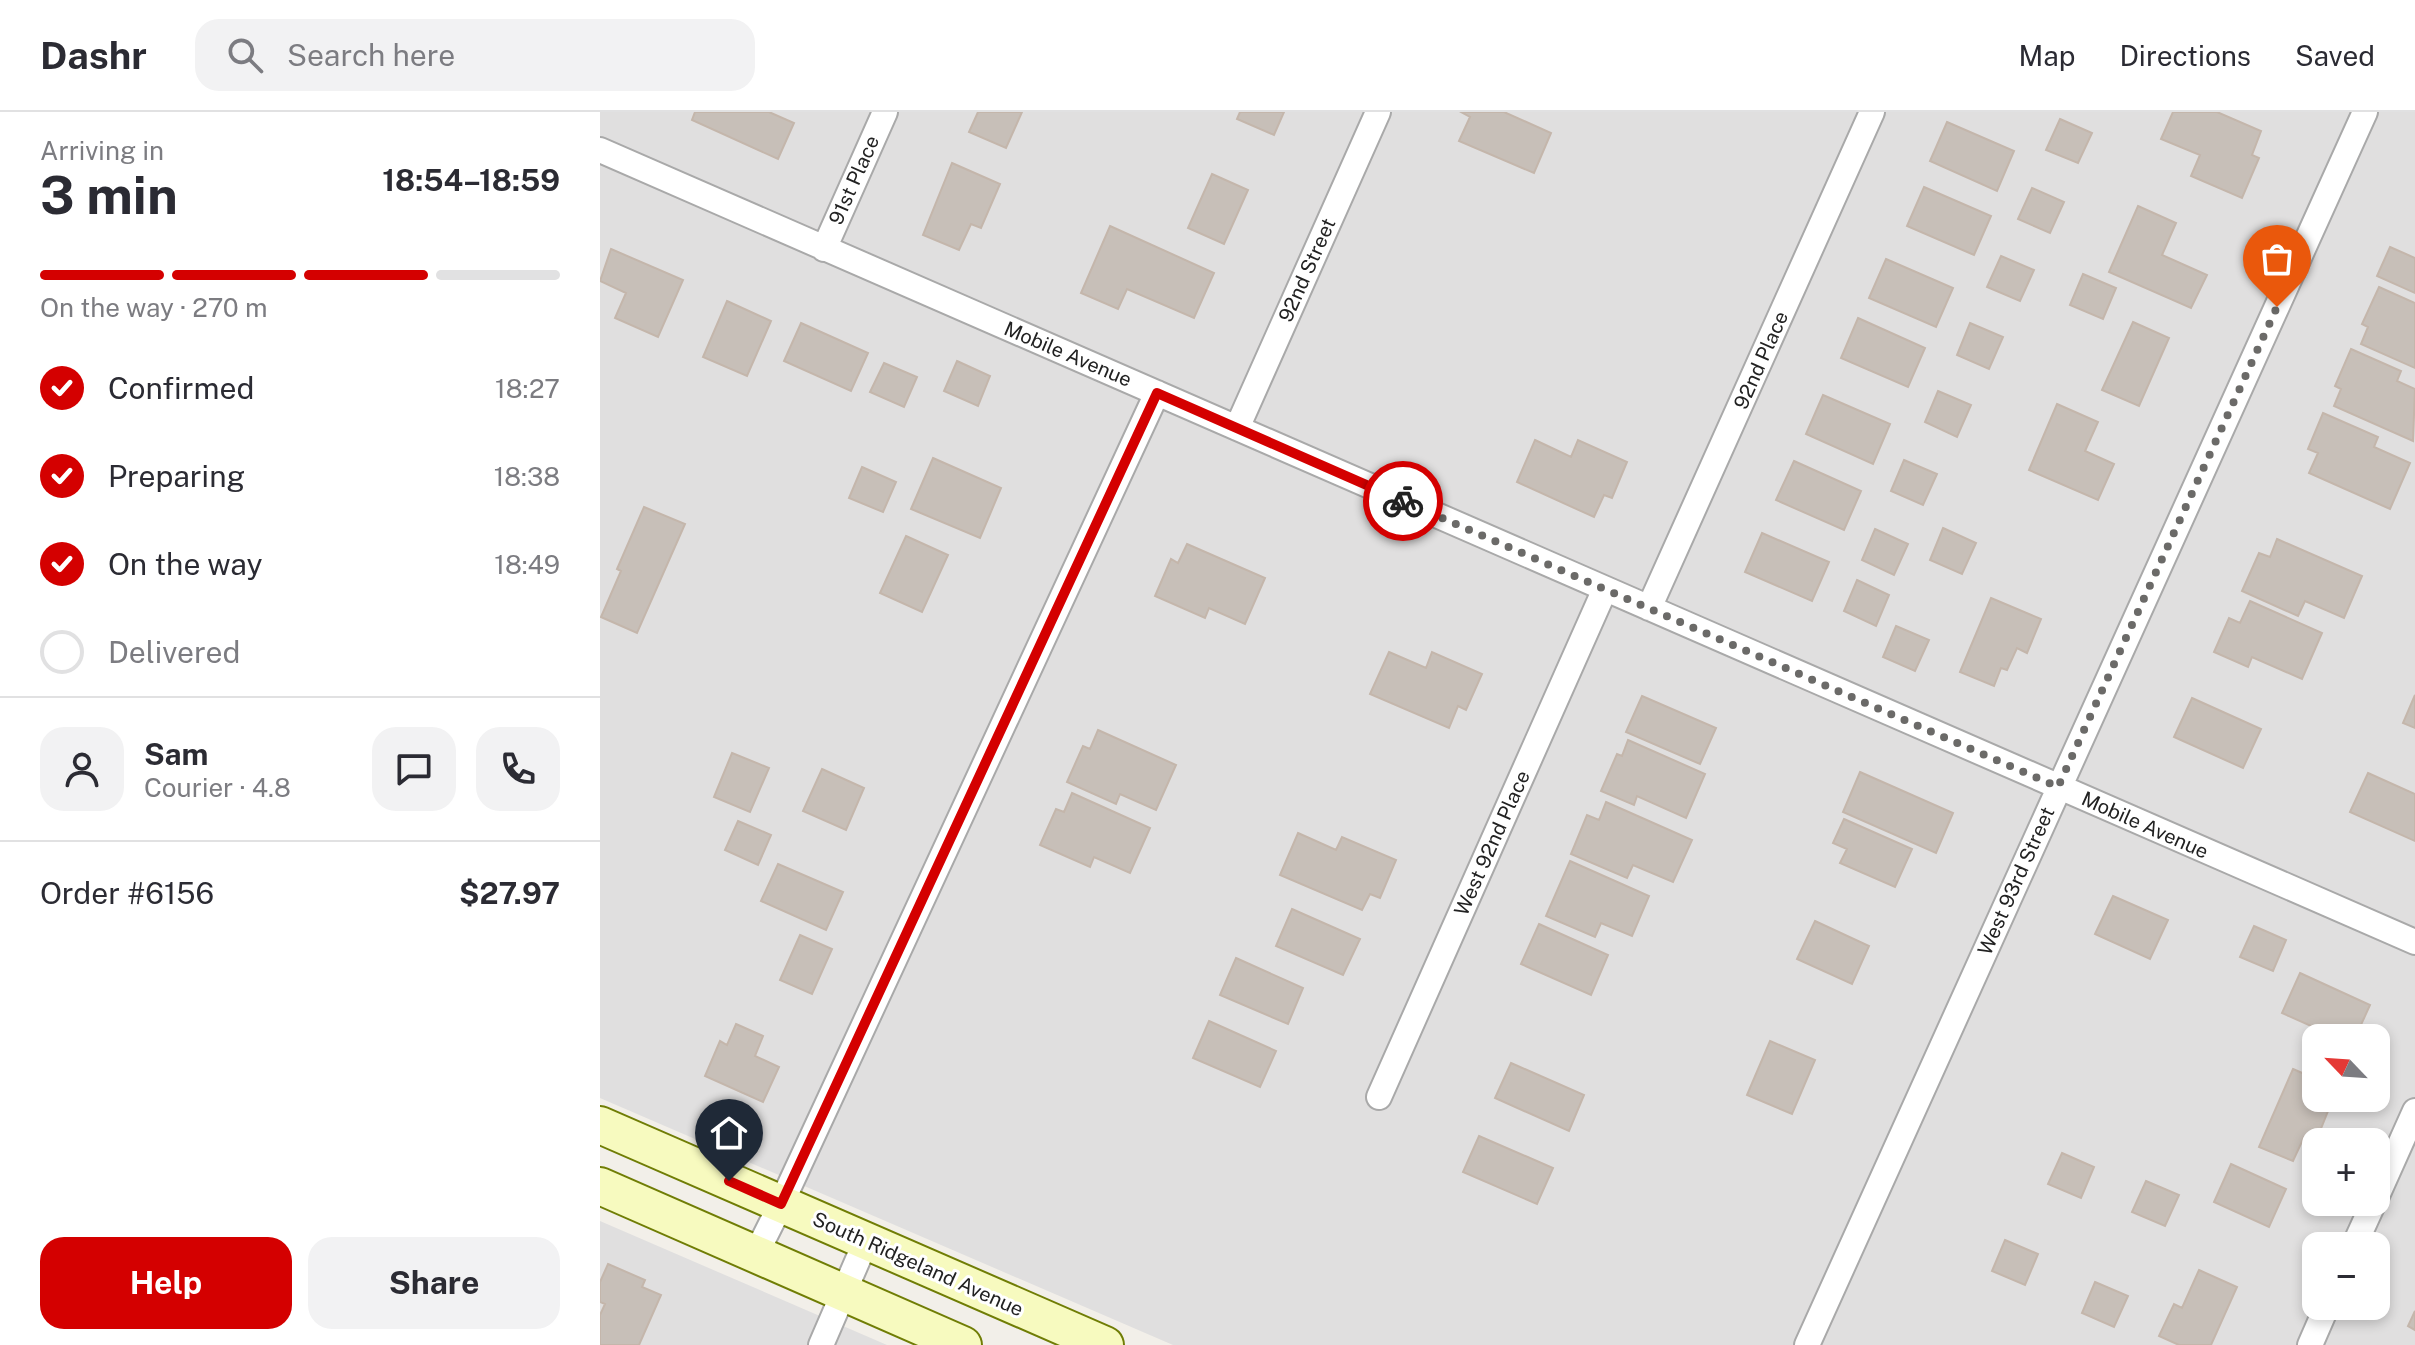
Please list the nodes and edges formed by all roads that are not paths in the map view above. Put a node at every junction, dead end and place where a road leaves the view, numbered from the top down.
1 (885, 112) edge
2 (1378, 112) edge
3 (1872, 112) edge
4 (2365, 112) edge
5 (600, 150) edge
6 (824, 249) junction
7 (1157, 393) junction
8 (1237, 428) junction
9 (1605, 589) junction
10 (1649, 608) junction
11 (2058, 787) junction
12 (2415, 942) edge
13 (1379, 1097) dead end
14 (2415, 1111) edge
15 (600, 1125) edge
16 (2390, 1167) edge
17 (600, 1186) edge
18 (781, 1204) junction
19 (866, 1241) junction
20 (756, 1254) junction
21 (843, 1293) junction
22 (2321, 1320) edge
23 (821, 1345) edge
24 (963, 1345) edge
25 (1105, 1345) edge
26 (1807, 1345) edge
27 (2310, 1345) edge

1 - 6 street, 91st Place
2 - 8 street, 92nd Street
3 - 10 street, 92nd Place
4 - 11 street, West 93rd Street
5 - 6 street, Mobile Avenue
6 - 7 street, Mobile Avenue
7 - 8 street, Mobile Avenue
7 - 18 street
8 - 9 street, Mobile Avenue
9 - 10 street, Mobile Avenue
9 - 13 street, West 92nd Place
10 - 11 street, Mobile Avenue
11 - 12 street, Mobile Avenue
11 - 26 street, West 93rd Street
14 - 16 street
15 - 18 main road, South Ridgeland Avenue
17 - 20 main road
18 - 19 main road, South Ridgeland Avenue
18 - 20 street
19 - 21 street
19 - 25 main road, South Ridgeland Avenue
20 - 21 main road
21 - 23 street
21 - 24 main road
22 - 27 street

